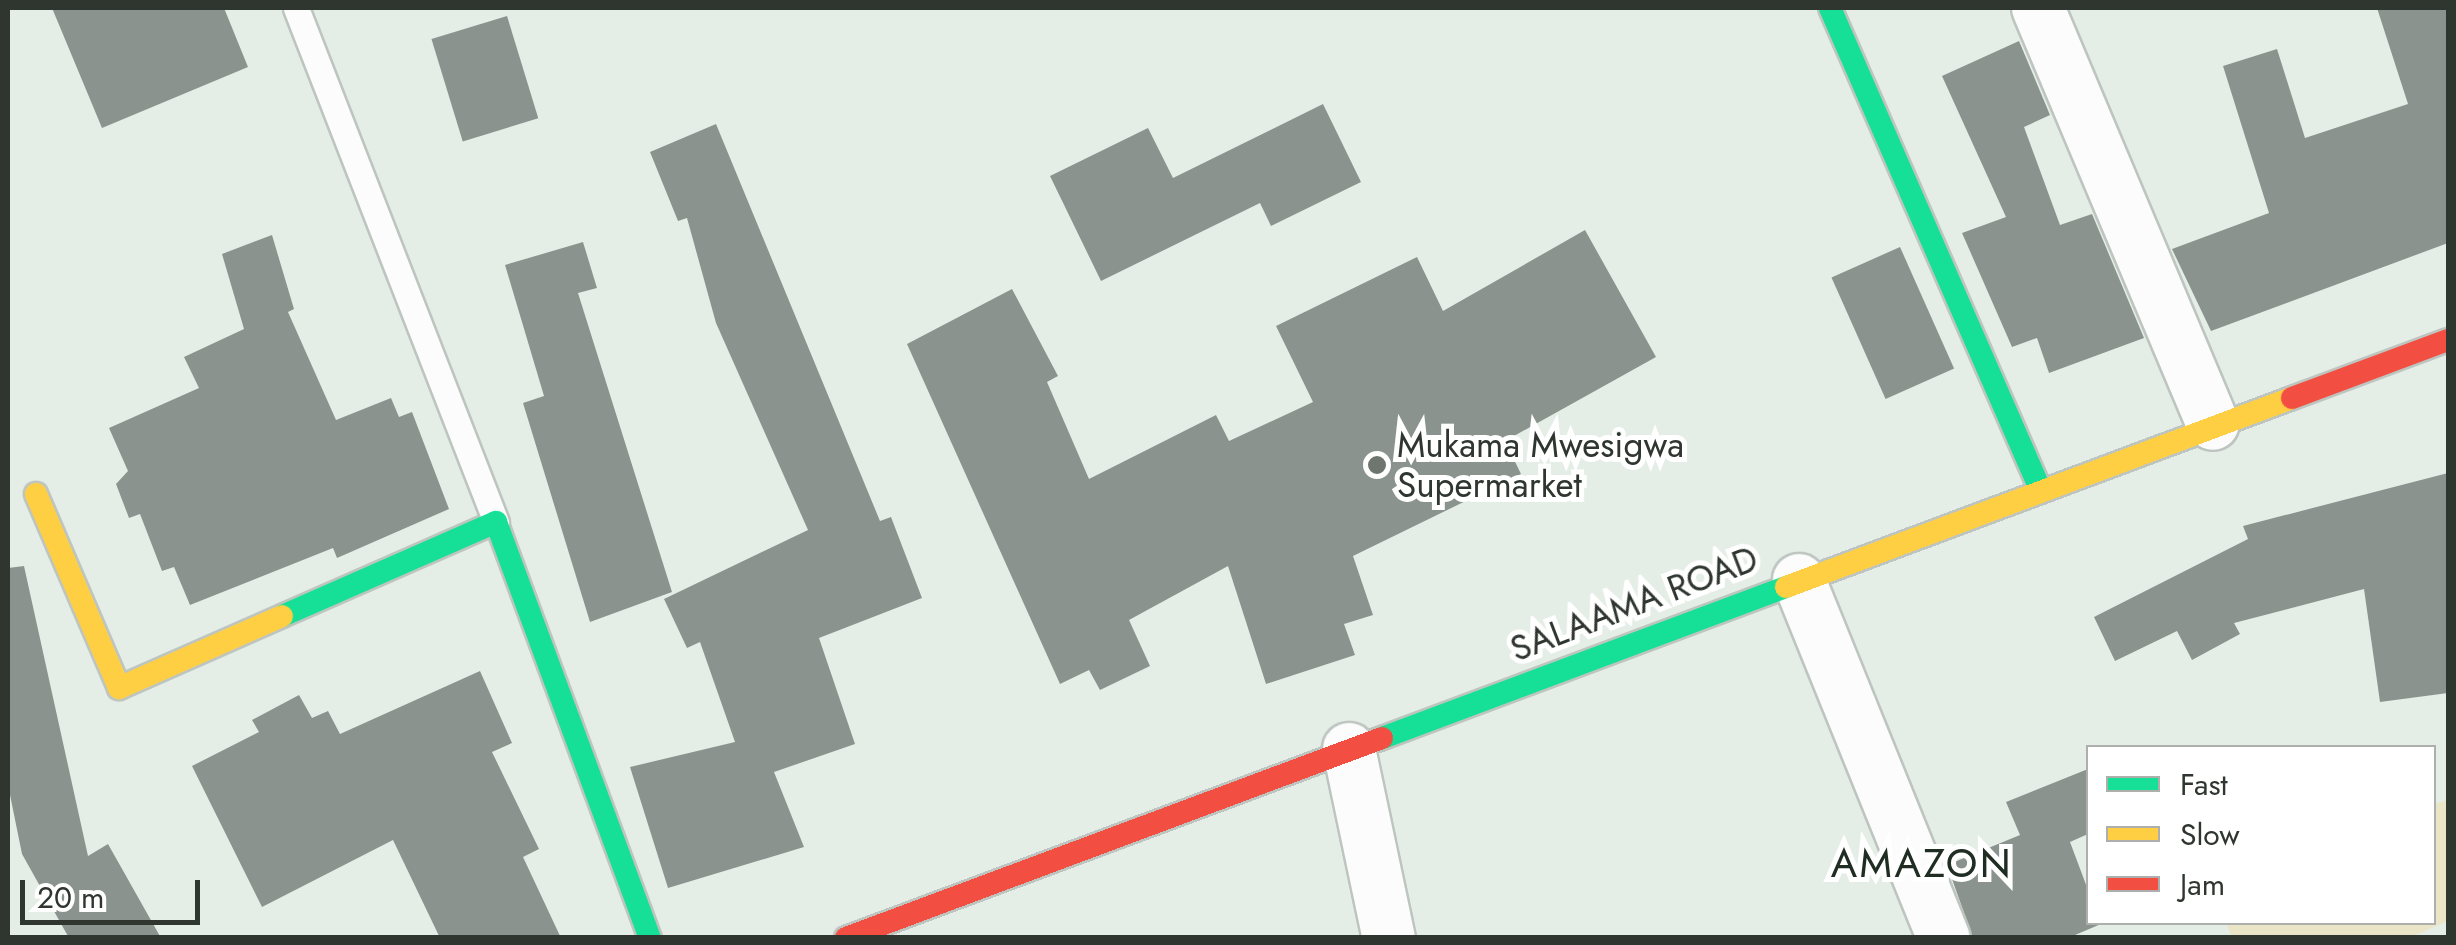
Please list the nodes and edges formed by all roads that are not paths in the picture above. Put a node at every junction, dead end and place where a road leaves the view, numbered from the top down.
1 (296, 8) edge
2 (1830, 8) edge
3 (2038, 8) edge
4 (2448, 340) edge
5 (2213, 424) junction
6 (2040, 489) junction
7 (36, 494) dead end
8 (496, 522) junction
9 (1799, 580) junction
10 (1349, 749) junction
11 (650, 938) edge
12 (846, 938) edge
13 (1389, 938) edge
14 (1944, 938) edge

1 - 8 lane
2 - 6 main road
3 - 5 street
4 - 5 main road, SALAAMA ROAD
5 - 6 main road, SALAAMA ROAD
6 - 9 main road, SALAAMA ROAD
7 - 8 main road
8 - 11 main road
9 - 10 main road, SALAAMA ROAD
9 - 14 street
10 - 12 main road, SALAAMA ROAD
10 - 13 street

